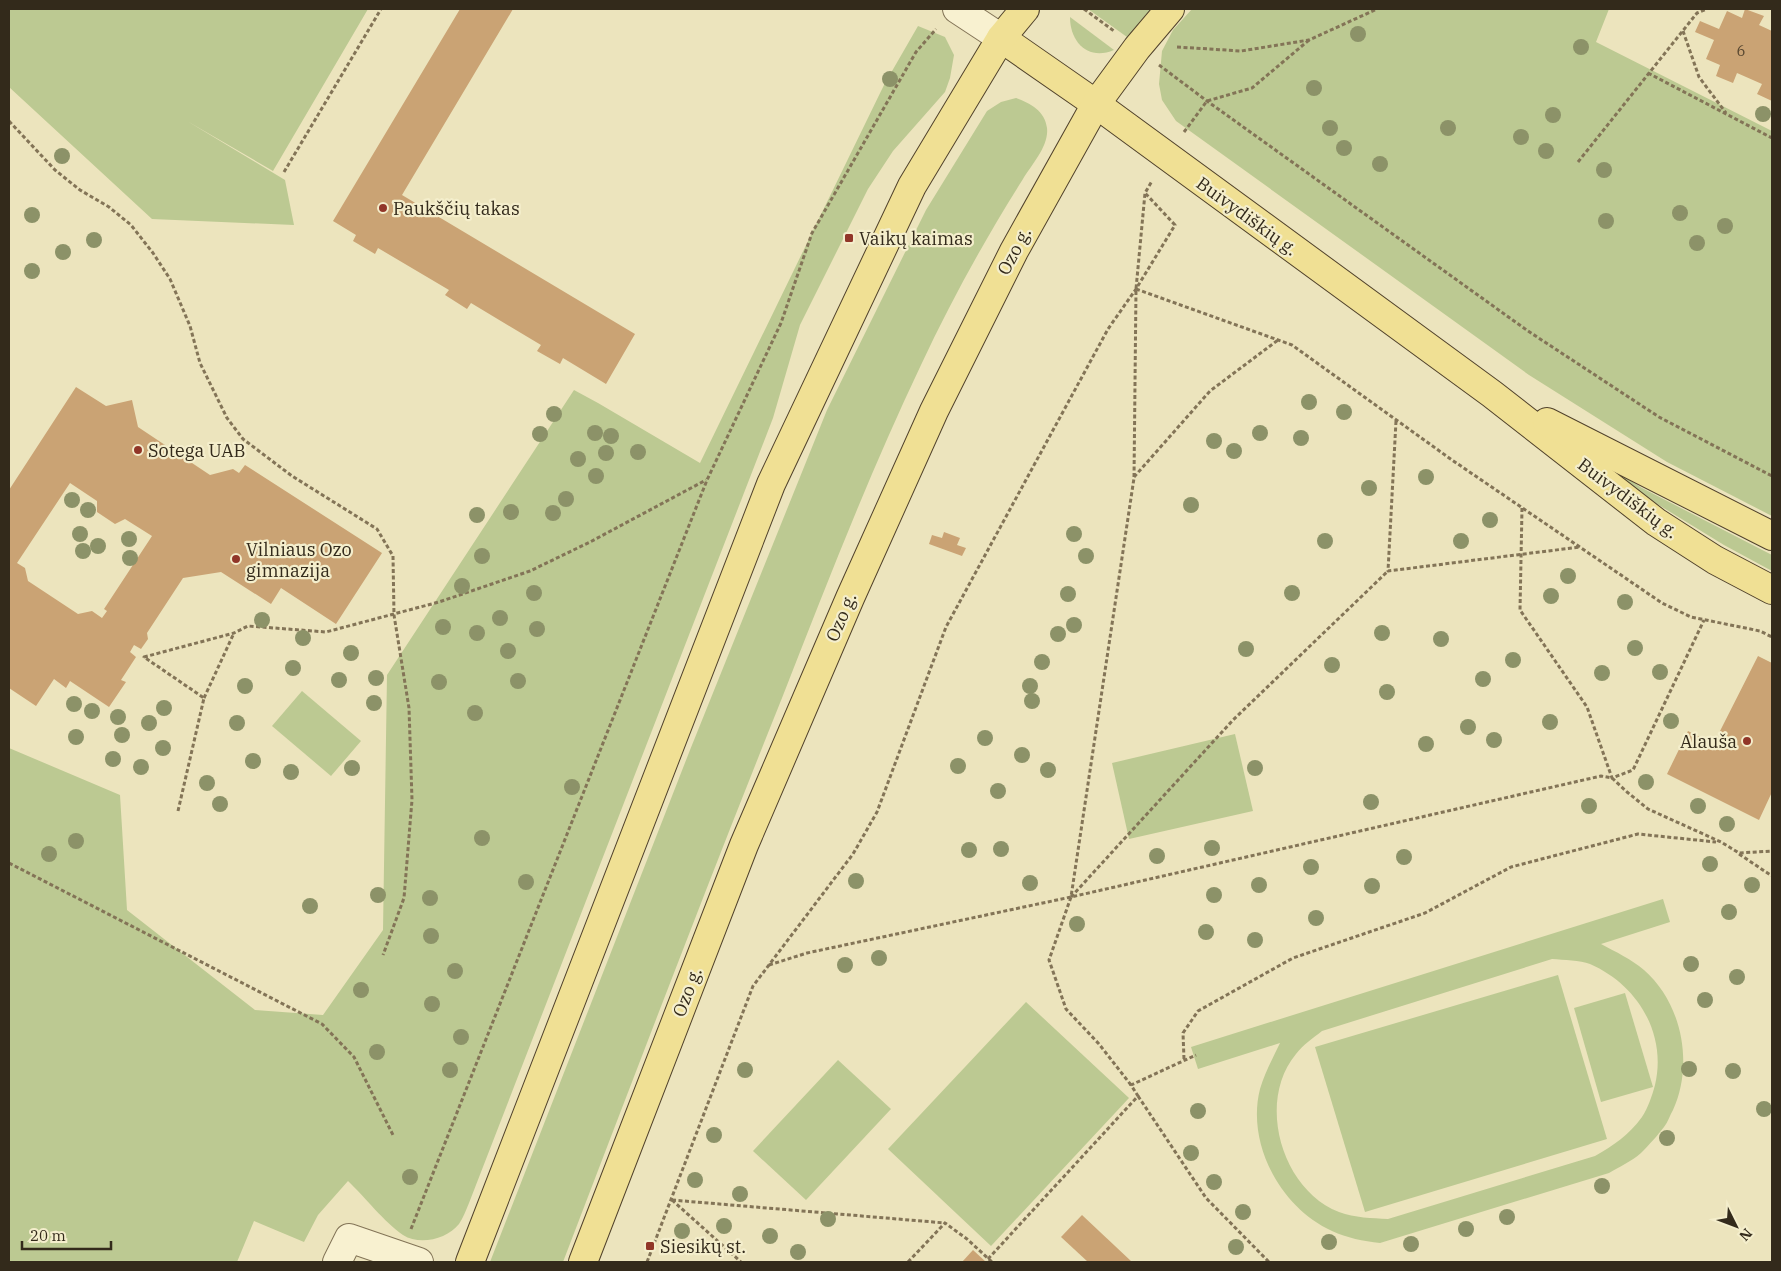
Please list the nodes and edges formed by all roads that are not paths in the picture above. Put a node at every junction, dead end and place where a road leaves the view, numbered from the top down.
1 (1025, 9) edge
2 (1170, 9) edge
3 (949, 16) edge
4 (1001, 38) junction
5 (1096, 104) junction
6 (1492, 394) junction
7 (1772, 536) edge
8 (1772, 590) edge
9 (410, 1259) edge
10 (337, 1262) edge
11 (470, 1262) edge
12 (584, 1262) edge

1 - 4 main road
2 - 5 main road, Ozo g.
3 - 4 street
4 - 5 main road, Buivydiškių g.
4 - 11 main road
5 - 6 main road, Buivydiškių g.
5 - 12 main road, Ozo g.
6 - 7 main road, Buivydiškių g.
6 - 8 main road, Buivydiškių g.
9 - 10 street

